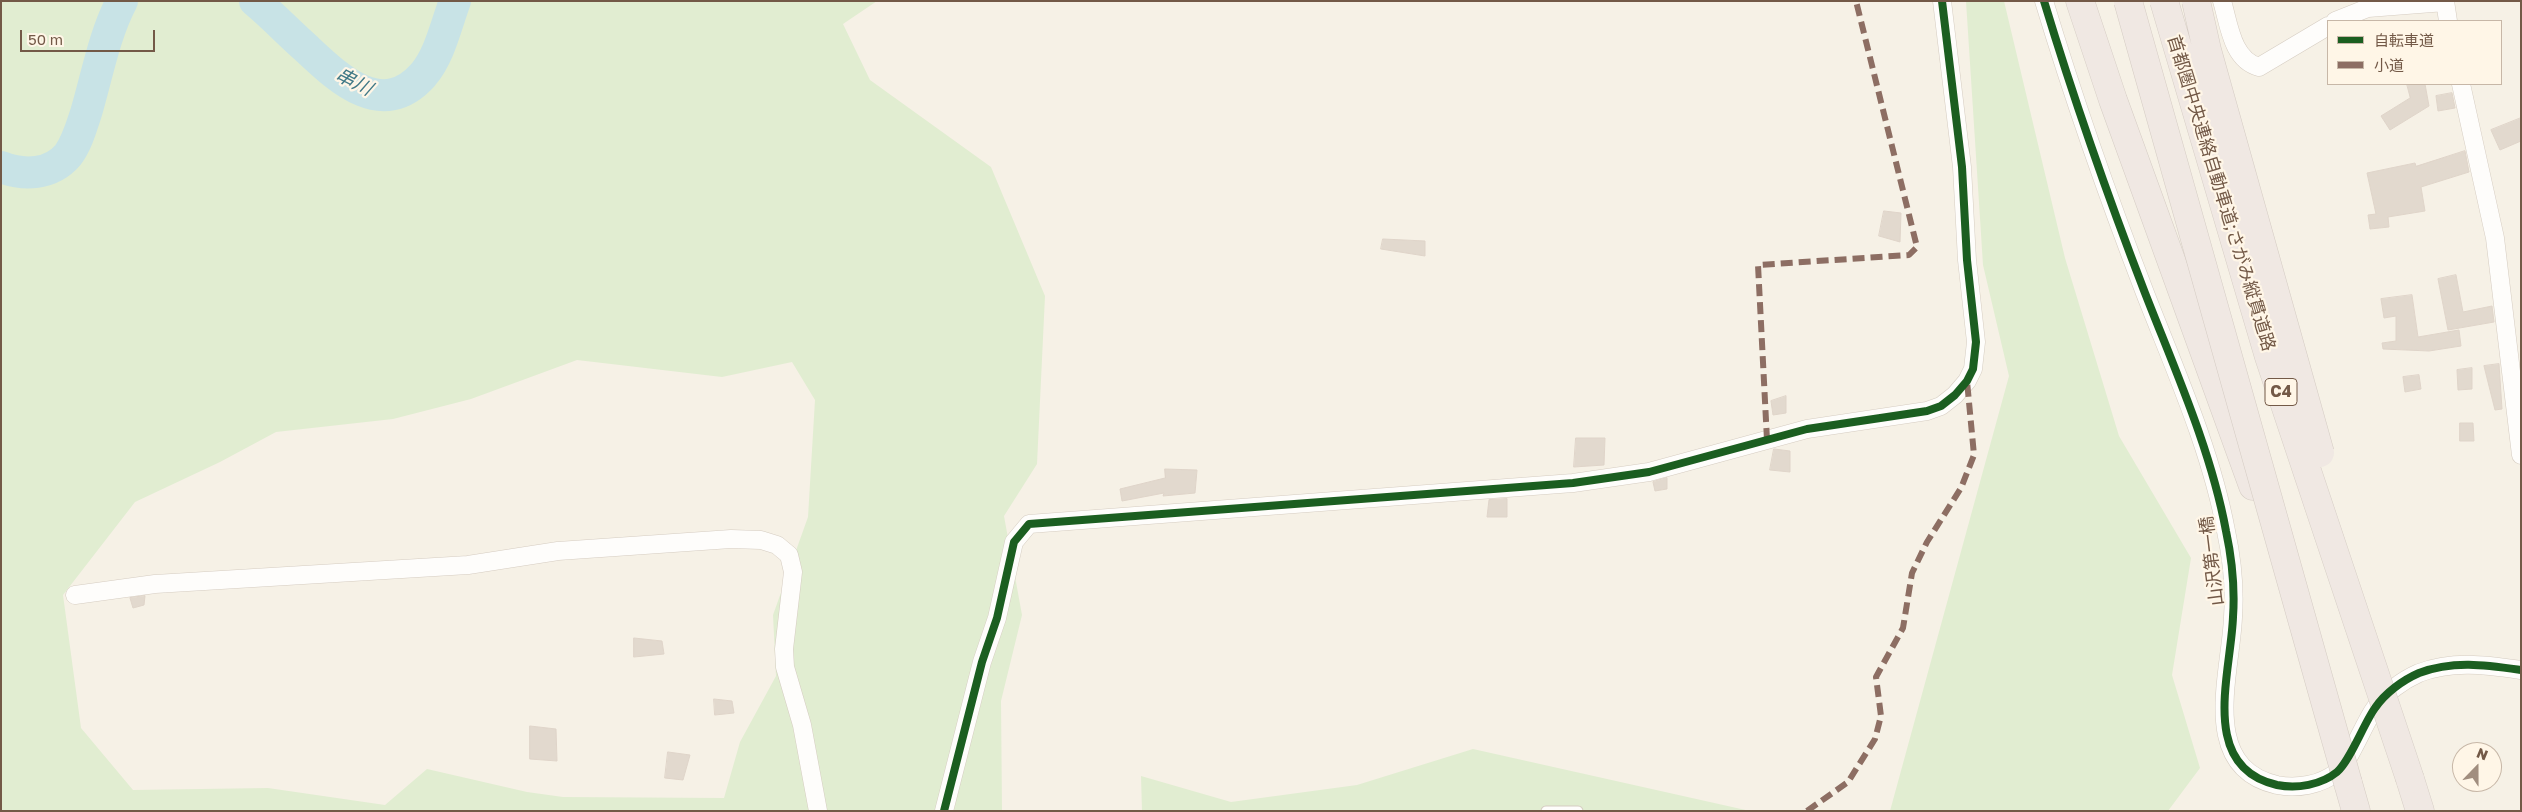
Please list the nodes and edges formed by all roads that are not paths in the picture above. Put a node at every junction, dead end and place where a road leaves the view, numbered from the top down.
1 (1942, 1) edge
2 (2044, 1) edge
3 (2080, 1) edge
4 (2128, 1) edge
5 (2164, 1) edge
6 (2196, 1) edge
7 (2222, 1) edge
8 (2445, 2) edge
9 (2338, 20) edge
10 (2448, 20) edge
11 (2327, 27) edge
12 (2460, 85) edge
13 (2521, 455) edge
14 (75, 595) dead end
15 (2315, 662) junction
16 (2521, 670) edge
17 (2410, 779) junction
18 (818, 811) edge
19 (944, 811) edge
20 (1546, 811) edge
21 (1578, 811) edge
22 (2356, 811) edge
23 (2420, 811) edge

1 - 19 street
2 - 16 street, 山沢第一橋
3 - 15 highway, bridge
4 - 15 highway, 首都圏中央連絡自動車道;さがみ縦貫道路 / C4, bridge
5 - 17 highway, 首都圏中央連絡自動車道;さがみ縦貫道路 / C4, bridge
6 - 17 highway, bridge
7 - 11 street
8 - 9 street
8 - 10 street
12 - 13 street
14 - 18 street
15 - 22 highway, 首都圏中央連絡自動車道;さがみ縦貫道路 / C4, bridge
17 - 23 highway, 首都圏中央連絡自動車道;さがみ縦貫道路 / C4
20 - 21 lane

